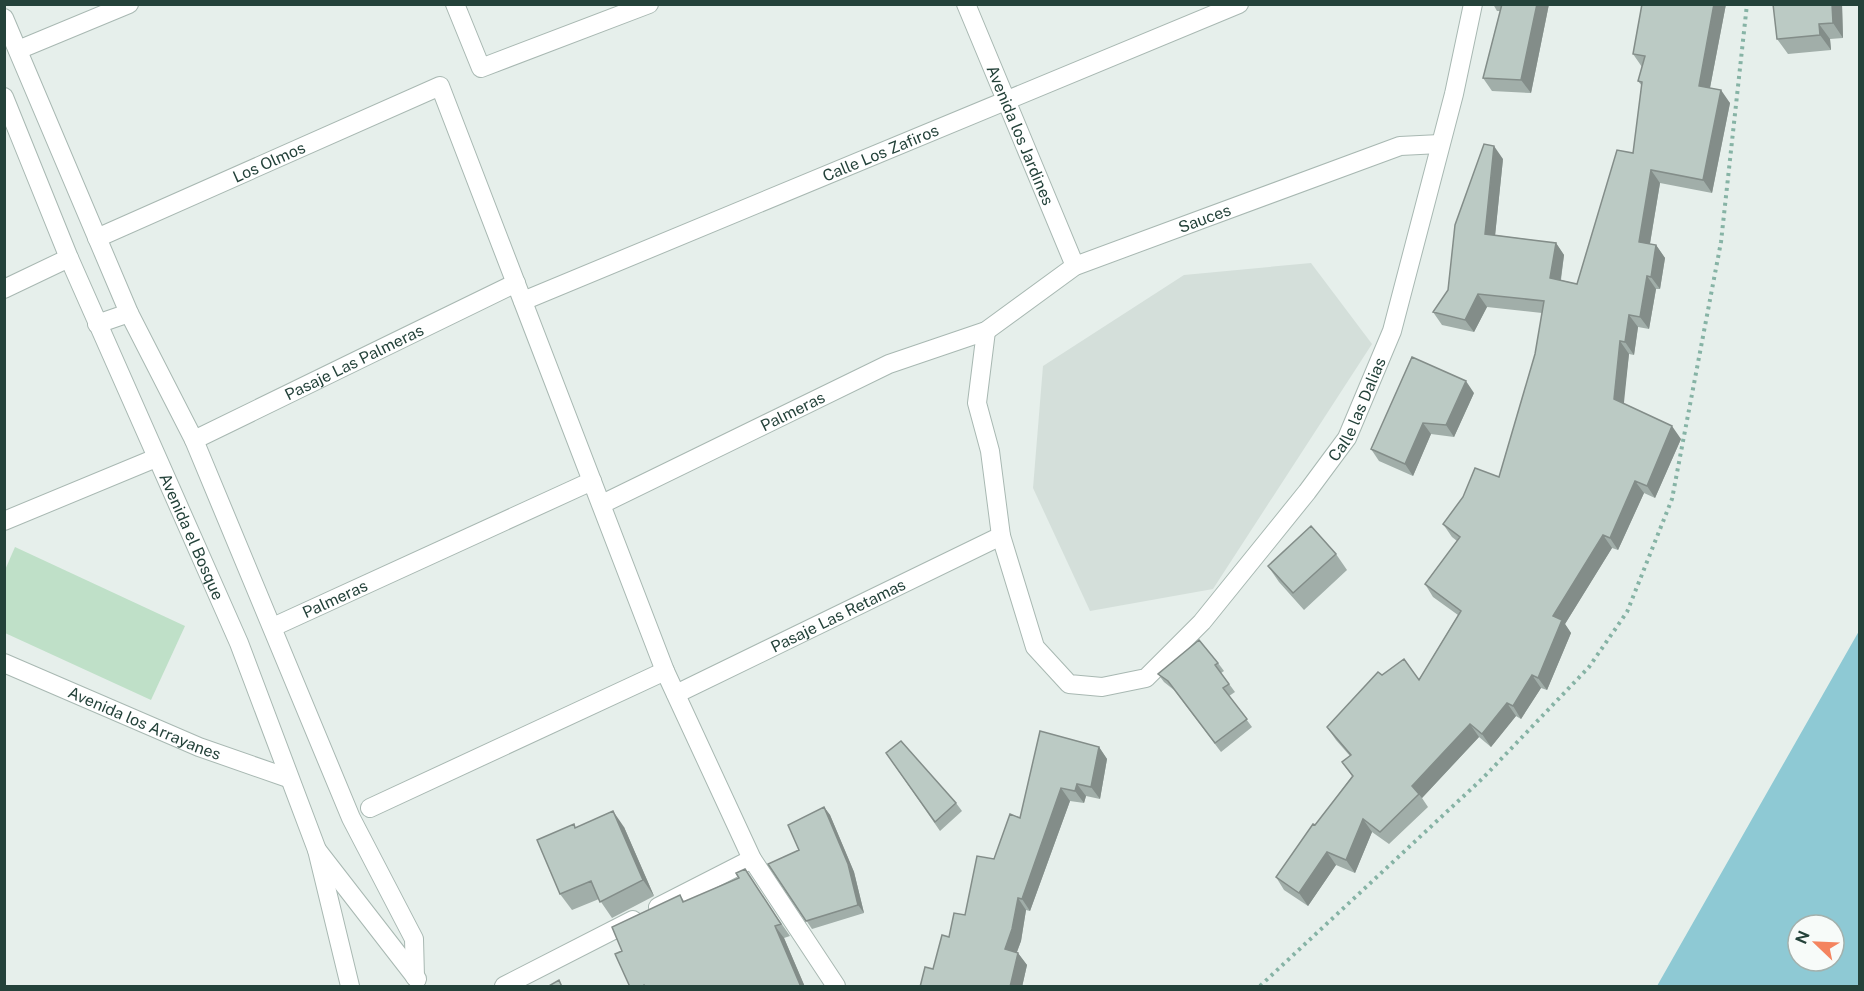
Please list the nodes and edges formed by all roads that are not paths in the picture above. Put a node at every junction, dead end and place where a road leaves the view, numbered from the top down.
1 (129, 4) edge
2 (455, 4) edge
3 (650, 4) edge
4 (966, 4) edge
5 (1239, 4) edge
6 (1473, 4) edge
7 (4, 18) edge
8 (18, 50) junction
9 (4, 97) edge
10 (1006, 100) junction
11 (1440, 144) junction
12 (97, 238) junction
13 (69, 258) junction
14 (1075, 266) junction
15 (516, 283) junction
16 (4, 289) edge
17 (523, 301) junction
18 (129, 313) junction
19 (97, 324) junction
20 (986, 331) junction
21 (194, 440) junction
22 (156, 458) junction
23 (592, 481) junction
24 (602, 504) junction
25 (4, 520) edge
26 (1001, 536) junction
27 (273, 627) junction
28 (4, 663) edge
29 (665, 671) junction
30 (676, 694) junction
31 (288, 777) junction
32 (370, 808) dead end
33 (317, 850) junction
34 (752, 859) junction
35 (419, 982) edge
36 (350, 987) edge
37 (504, 987) edge
38 (836, 987) edge

1 - 8 street
2 - 3 street
4 - 10 street, Avenida los Jardines
5 - 10 street, Calle Los Zafiros
6 - 11 street, Calle las Dalias
7 - 8 street
8 - 12 street
9 - 13 street, Avenida el Bosque
10 - 14 street, Avenida los Jardines
10 - 17 street, Calle Los Zafiros
11 - 14 street, Sauces
11 - 26 street, Calle las Dalias
12 - 15 street, Los Olmos
12 - 18 street
13 - 16 street
13 - 19 street, Avenida el Bosque
14 - 20 street, Sauces
15 - 17 street
15 - 21 street, Pasaje Las Palmeras
17 - 23 street
18 - 19 street
18 - 21 street
19 - 22 street, Avenida el Bosque
20 - 24 street, Palmeras
20 - 26 street
21 - 27 street
22 - 25 street
22 - 31 street, Avenida el Bosque
23 - 24 street
23 - 27 street, Palmeras
24 - 29 street
26 - 30 street, Pasaje Las Retamas
27 - 35 street
28 - 31 street, Avenida los Arrayanes
29 - 30 street
29 - 32 street
30 - 34 street
31 - 33 street, Avenida el Bosque
33 - 35 street
33 - 36 street, Avenida el Bosque
34 - 37 street
34 - 38 street

